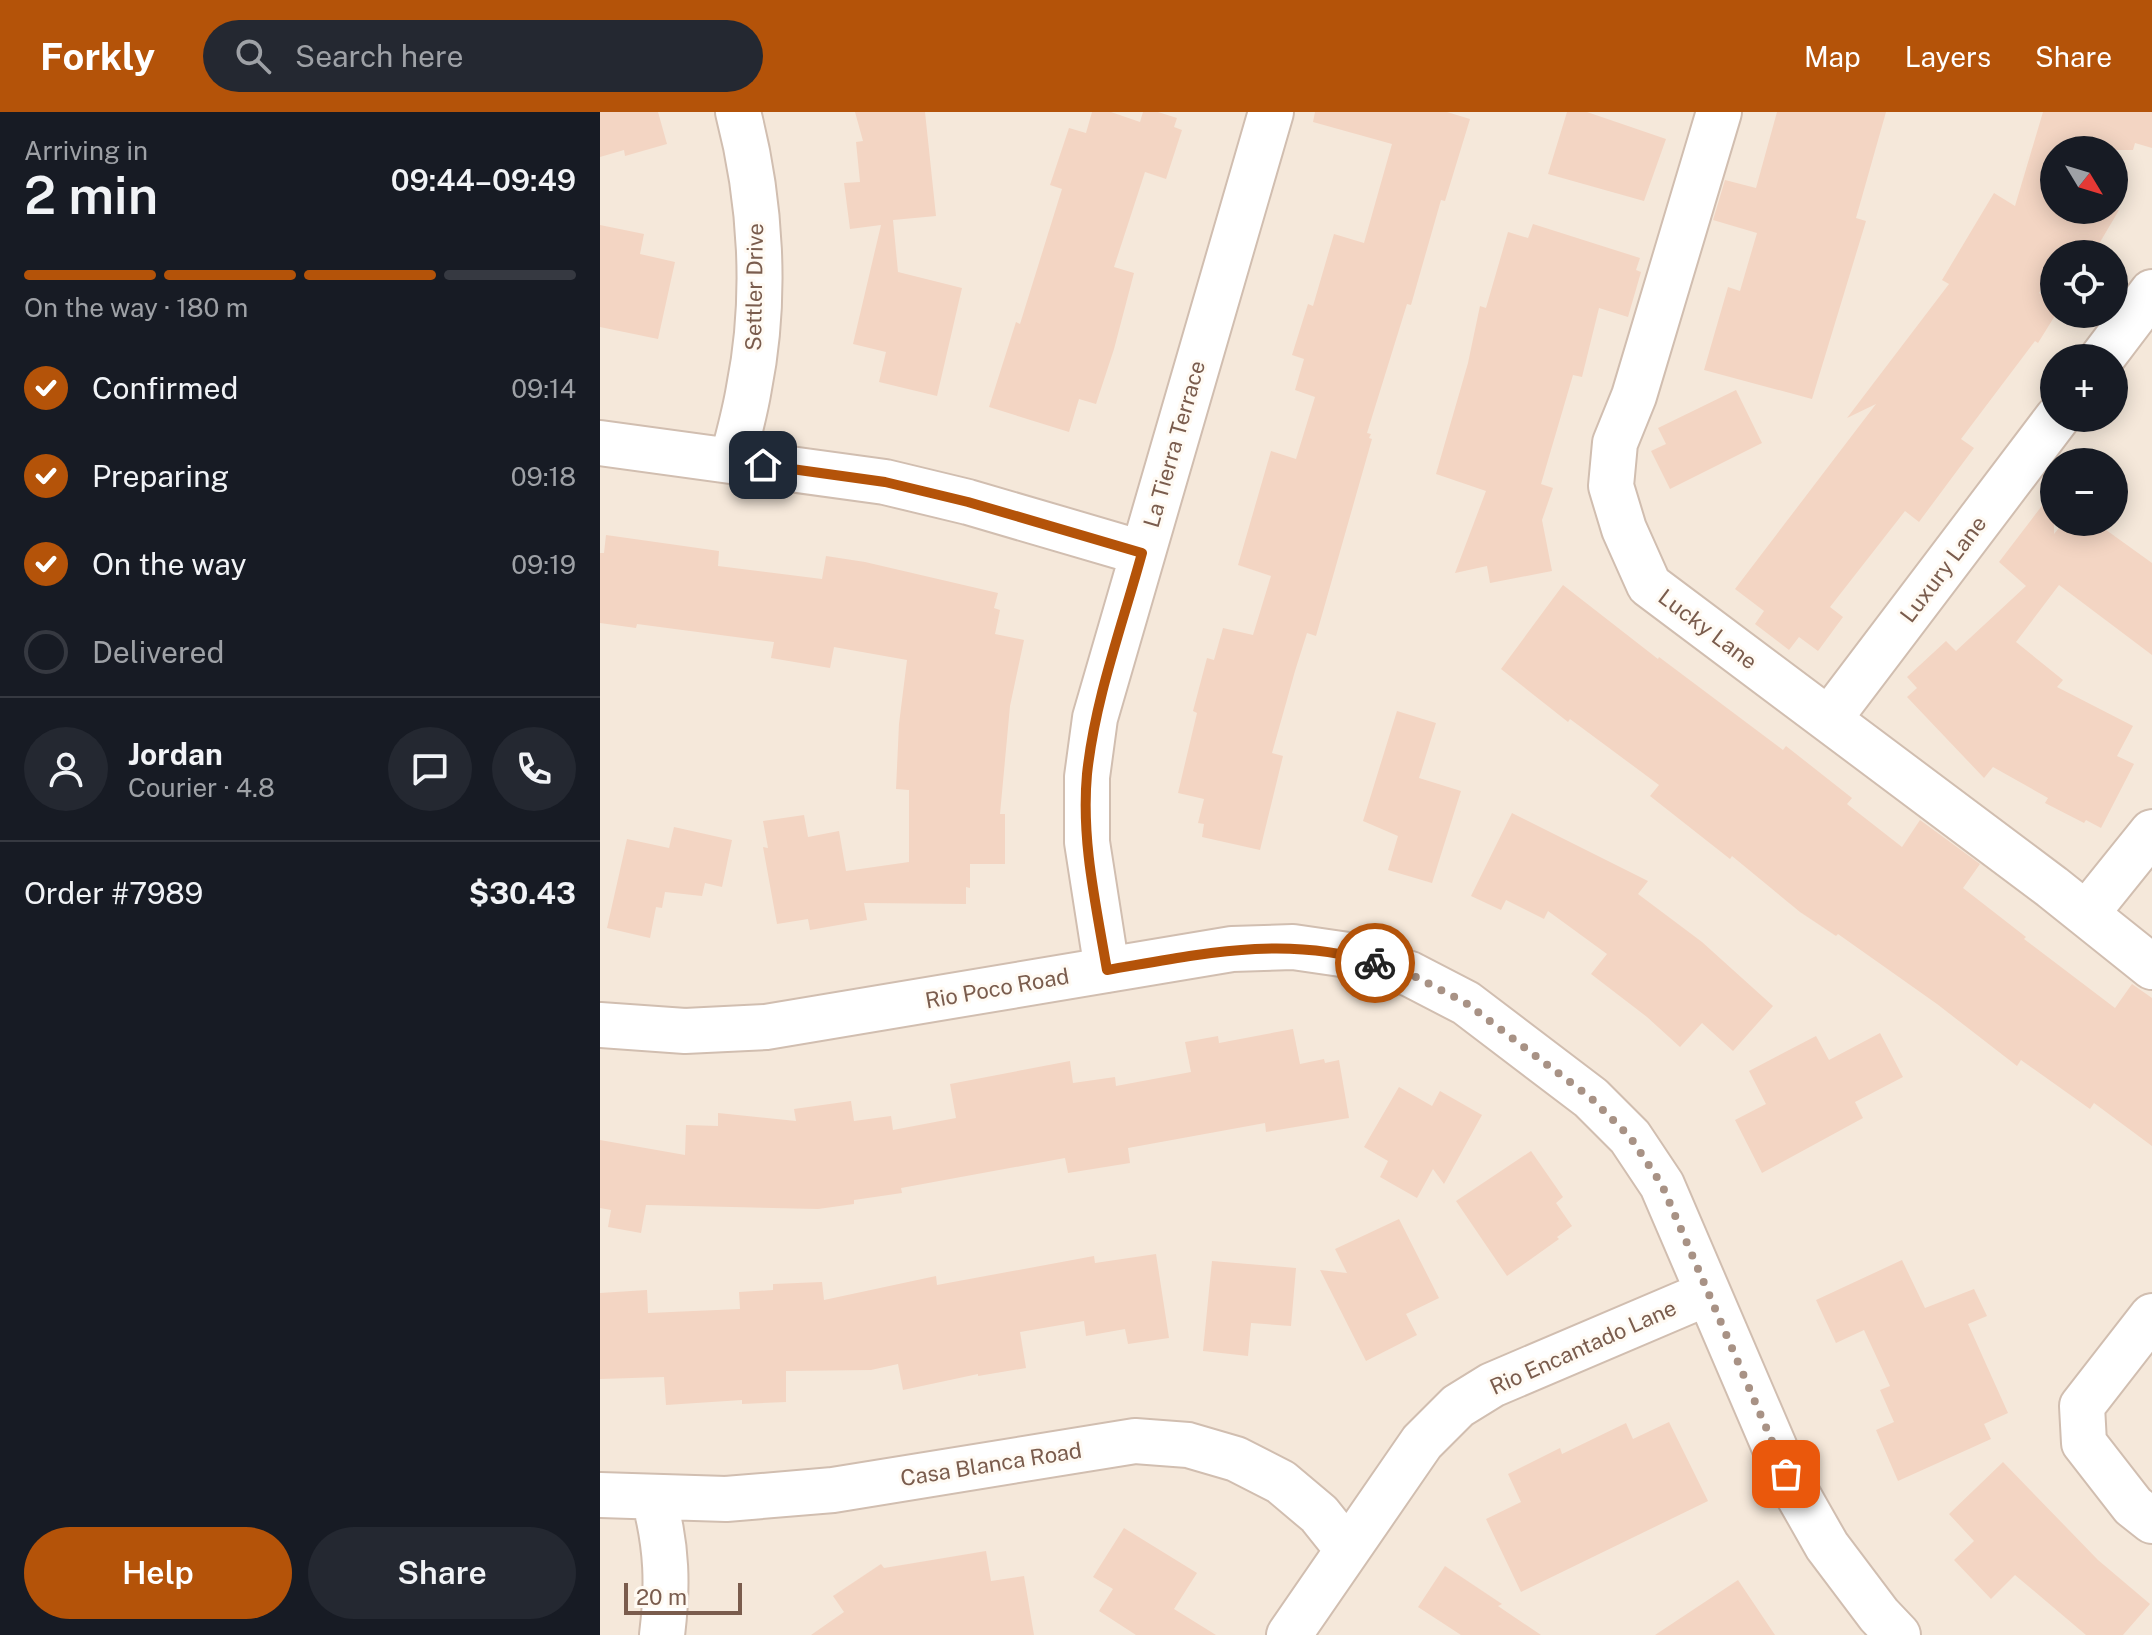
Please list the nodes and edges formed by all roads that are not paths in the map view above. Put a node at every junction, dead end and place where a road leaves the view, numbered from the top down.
1 (738, 112) edge
2 (1271, 112) edge
3 (1719, 112) edge
4 (2152, 292) edge
5 (2113, 344) edge
6 (2046, 432) edge
7 (600, 443) edge
8 (732, 461) junction
9 (1142, 553) junction
10 (1829, 719) junction
11 (2152, 832) edge
12 (2086, 914) junction
13 (2152, 967) edge
14 (1107, 970) junction
15 (600, 1025) edge
16 (1708, 1293) junction
17 (2152, 1316) edge
18 (600, 1495) edge
19 (654, 1499) junction
20 (2152, 1521) edge
21 (1347, 1549) junction
22 (662, 1635) edge
23 (1289, 1635) edge
24 (1898, 1635) edge

1 - 8 street, Settler Drive
2 - 9 street, La Tierra Terrace
3 - 10 street, Lucky Lane
4 - 5 street
6 - 10 street, Luxury Lane
7 - 8 street
8 - 9 street
9 - 14 street, La Tierra Terrace
10 - 12 street, Lucky Lane
11 - 12 street
12 - 13 street, Lucky Lane
14 - 15 street, Rio Poco Road
14 - 16 street, Rio Poco Road
16 - 21 street, Rio Encantado Lane
16 - 24 street, Rio Poco Road
17 - 20 street
18 - 19 street, Casa Blanca Road
19 - 21 street, Casa Blanca Road
19 - 22 street
21 - 23 street, Rio Encantado Lane

